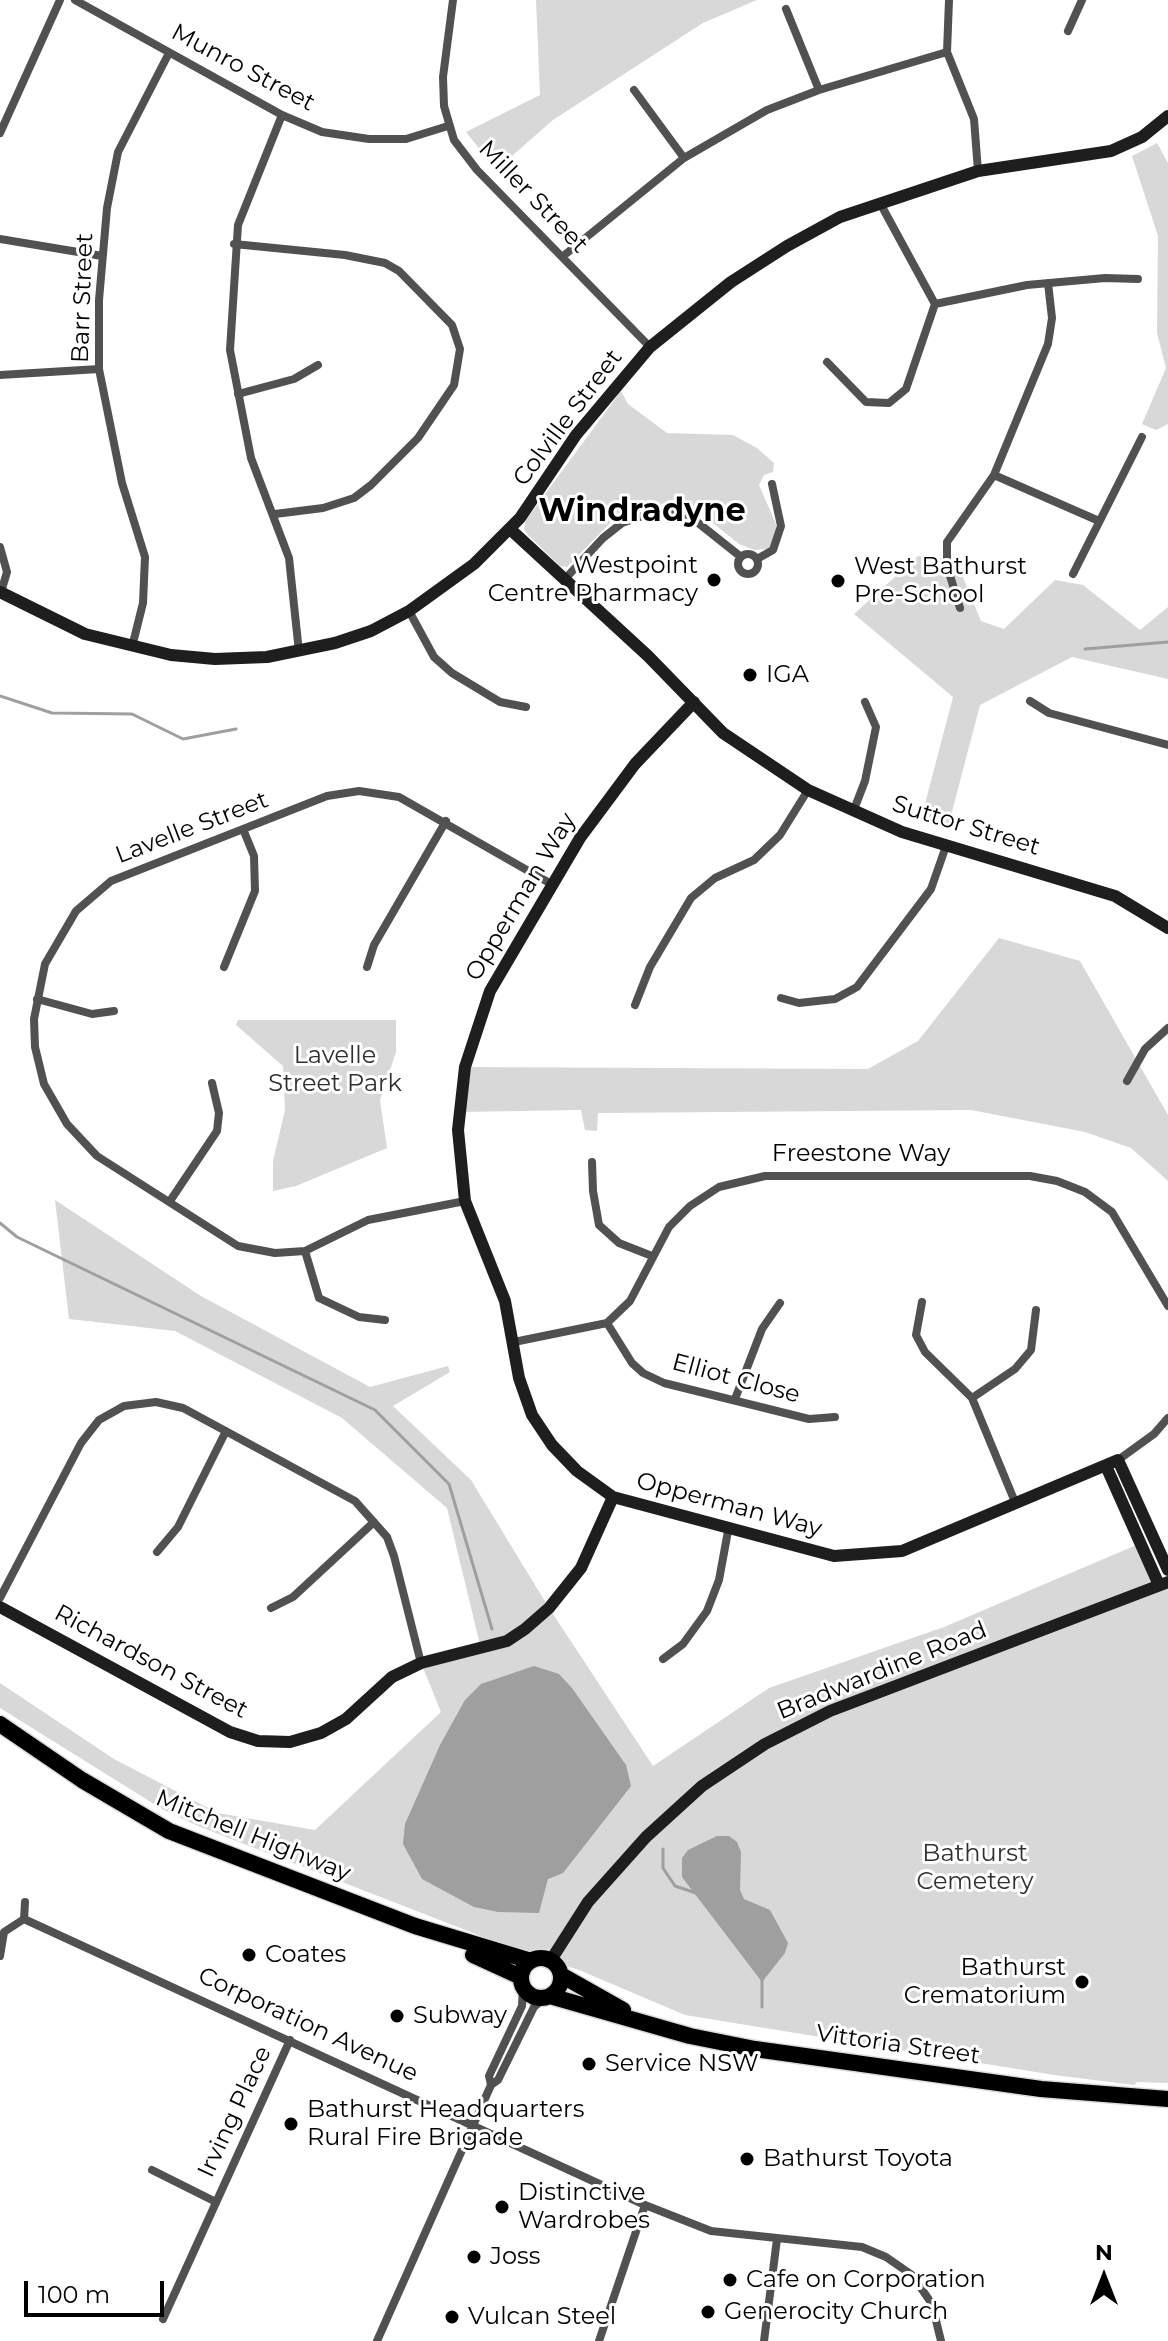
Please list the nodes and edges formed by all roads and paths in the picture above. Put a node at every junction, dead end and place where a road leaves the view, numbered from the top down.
1 (60, 0) edge
2 (75, 0) edge
3 (453, 0) edge
4 (949, 0) edge
5 (1082, 0) edge
6 (786, 9) dead end
7 (1068, 31) dead end
8 (947, 52) junction
9 (169, 53) junction
10 (634, 90) dead end
11 (819, 90) junction
12 (282, 115) junction
13 (1168, 116) edge
14 (448, 126) junction
15 (0, 133) edge
16 (684, 158) junction
17 (978, 171) junction
18 (880, 203) junction
19 (0, 239) edge
20 (234, 244) junction
21 (102, 256) junction
22 (562, 257) junction
23 (1138, 279) dead end
24 (1048, 283) junction
25 (935, 304) junction
26 (650, 347) junction
27 (827, 362) dead end
28 (318, 365) dead end
29 (99, 369) junction
30 (0, 375) edge
31 (238, 394) junction
32 (1142, 437) dead end
33 (994, 475) junction
34 (772, 484) dead end
35 (275, 514) junction
36 (1099, 521) junction
37 (510, 529) junction
38 (0, 547) edge
39 (741, 557) junction
40 (757, 559) junction
41 (1073, 574) dead end
42 (564, 580) junction
43 (0, 592) edge
44 (960, 608) dead end
45 (409, 611) junction
46 (132, 647) junction
47 (299, 652) junction
48 (1030, 701) dead end
49 (694, 702) junction
50 (865, 702) dead end
51 (526, 707) dead end
52 (1168, 745) edge
53 (808, 790) junction
54 (853, 812) junction
55 (446, 821) junction
56 (243, 829) junction
57 (946, 846) junction
58 (553, 885) junction
59 (1168, 928) edge
60 (224, 967) dead end
61 (367, 967) dead end
62 (781, 998) dead end
63 (37, 999) junction
64 (635, 1005) dead end
65 (114, 1011) dead end
66 (1168, 1028) edge
67 (1127, 1081) dead end
68 (212, 1083) dead end
69 (592, 1162) dead end
70 (170, 1201) junction
71 (465, 1201) junction
72 (305, 1251) junction
73 (652, 1256) junction
74 (922, 1302) dead end
75 (780, 1303) dead end
76 (1168, 1306) edge
77 (1036, 1310) dead end
78 (385, 1320) dead end
79 (607, 1323) junction
80 (514, 1342) junction
81 (972, 1398) junction
82 (735, 1399) junction
83 (835, 1417) dead end
84 (1168, 1418) edge
85 (226, 1431) junction
86 (1112, 1463) junction
87 (613, 1497) junction
88 (1015, 1502) junction
89 (374, 1522) junction
90 (728, 1531) junction
91 (157, 1552) dead end
92 (1168, 1570) edge
93 (1164, 1584) edge
94 (0, 1598) edge
95 (0, 1607) edge
96 (271, 1608) dead end
97 (663, 1659) dead end
98 (421, 1663) junction
99 (0, 1724) edge
100 (25, 1902) dead end
101 (24, 1919) junction
102 (415, 1926) junction
103 (0, 1956) edge
104 (551, 1960) junction
105 (531, 1961) junction
106 (561, 1975) junction
107 (522, 1983) junction
108 (547, 1997) junction
109 (625, 2015) junction
110 (290, 2040) junction
111 (491, 2085) junction
112 (1168, 2099) edge
113 (473, 2123) junction
114 (152, 2170) dead end
115 (216, 2202) junction
116 (645, 2205) junction
117 (777, 2239) junction
118 (163, 2319) dead end
119 (377, 2341) edge
120 (599, 2341) edge
121 (764, 2341) edge
122 (941, 2341) edge

1 - 15 street
2 - 9 street, Munro Street
3 - 14 street, Miller Street
4 - 8 street
5 - 7 street
6 - 11 street
8 - 11 street
8 - 17 street
9 - 12 street, Munro Street
9 - 21 street, Barr Street
10 - 16 street
11 - 16 street
12 - 14 street, Munro Street
12 - 20 street
13 - 17 street, Colville Street
14 - 22 street, Miller Street
16 - 22 street
17 - 18 street, Colville Street
18 - 25 street
18 - 26 street, Colville Street
19 - 21 street
20 - 31 street
20 - 35 street
21 - 29 street, Barr Street
22 - 26 street, Miller Street
23 - 24 street
24 - 25 street
24 - 33 street
25 - 27 street
26 - 37 street, Colville Street
28 - 31 street
29 - 30 street
29 - 46 street, Barr Street
31 - 35 street
32 - 36 street
33 - 36 street
33 - 44 street
34 - 40 street
35 - 47 street
36 - 41 street
37 - 42 street, Suttor Street
37 - 45 street, Colville Street
38 - 43 street
39 - 40 street
39 - 40 street
39 - 42 street
42 - 49 street, Suttor Street
43 - 46 street, Colville Street
45 - 47 street, Colville Street
45 - 51 street
46 - 47 street, Colville Street
48 - 52 street
49 - 53 street, Suttor Street
49 - 58 street, Opperman Way
50 - 54 street
53 - 54 street, Suttor Street
53 - 64 street
54 - 57 street, Suttor Street
55 - 56 street, Lavelle Street
55 - 58 street, Lavelle Street
55 - 61 street
56 - 60 street
56 - 63 street, Lavelle Street
57 - 59 street, Suttor Street
57 - 62 street
58 - 71 street, Opperman Way
63 - 65 street
63 - 70 street, Lavelle Street
66 - 67 street
68 - 70 street
69 - 73 street
70 - 72 street, Lavelle Street
71 - 72 street, Lavelle Street
71 - 80 street, Opperman Way
72 - 78 street
73 - 76 street, Freestone Way
73 - 79 street, Freestone Way
74 - 81 street
75 - 82 street
77 - 81 street
79 - 80 street
79 - 82 street, Elliot Close
80 - 87 street, Opperman Way
81 - 88 street
82 - 83 street, Elliot Close
84 - 86 street
85 - 89 street
85 - 91 street
85 - 94 street
86 - 88 street, Opperman Way
86 - 92 street
86 - 93 street
87 - 90 street, Opperman Way
87 - 98 street, Richardson Street
88 - 90 street, Opperman Way
89 - 96 street
89 - 98 street
90 - 97 street
93 - 104 street, Bradwardine Road
95 - 98 street, Richardson Street
99 - 102 highway, Mitchell Highway
100 - 101 street
101 - 103 street
101 - 110 street, Corporation Avenue
102 - 105 highway, Mitchell Highway
102 - 107 highway, Mitchell Highway
104 - 105 highway
104 - 106 highway
105 - 107 highway
106 - 108 highway
106 - 109 highway, Vittoria Street
107 - 108 highway
107 - 111 street
108 - 109 highway, Vittoria Street
108 - 111 street
109 - 112 highway, Vittoria Street
110 - 113 street, Corporation Avenue
110 - 115 street, Irving Place
111 - 113 street
113 - 116 street, Corporation Avenue
113 - 119 street
114 - 115 street, Irving Place
115 - 118 street, Irving Place
116 - 117 street, Corporation Avenue
116 - 120 street
117 - 121 street
117 - 122 street, Corporation Avenue

